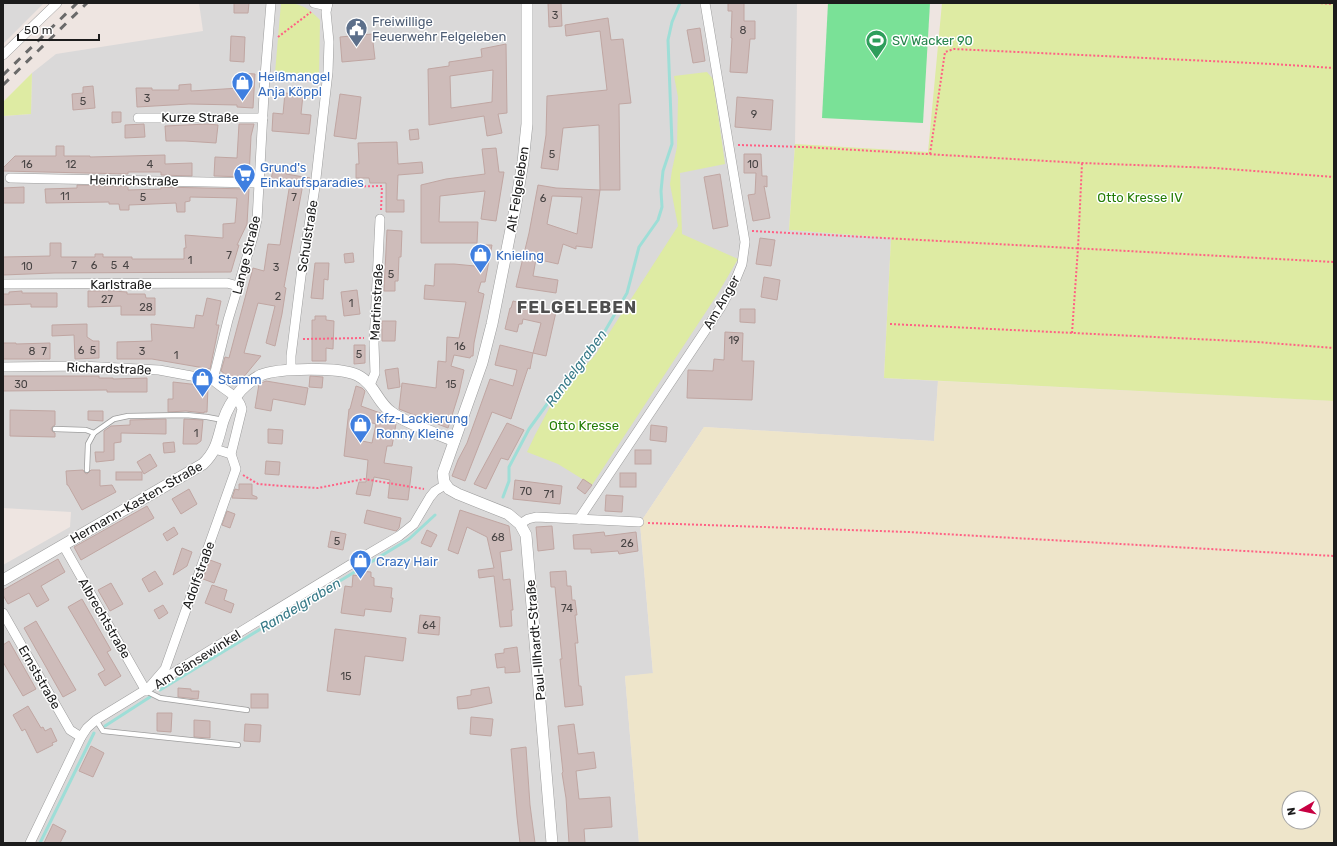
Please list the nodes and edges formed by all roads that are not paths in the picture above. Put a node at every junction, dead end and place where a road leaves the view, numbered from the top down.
1 (57, 3) edge
2 (271, 3) edge
3 (315, 3) edge
4 (527, 3) edge
5 (705, 3) edge
6 (328, 4) edge
7 (3, 55) edge
8 (138, 118) dead end
9 (263, 118) junction
10 (10, 178) dead end
11 (259, 183) junction
12 (380, 219) road end
13 (3, 284) edge
14 (238, 286) junction
15 (3, 367) edge
16 (291, 370) junction
17 (213, 380) junction
18 (370, 385) junction
19 (235, 397) junction
20 (223, 420) junction
21 (55, 428) dead end
22 (94, 433) junction
23 (454, 441) junction
24 (215, 449) junction
25 (231, 454) junction
26 (88, 470) dead end
27 (445, 485) junction
28 (579, 519) junction
29 (639, 522) road end
30 (520, 524) junction
31 (63, 545) junction
32 (3, 580) edge
33 (3, 614) edge
34 (146, 691) junction
35 (247, 710) dead end
36 (96, 720) junction
37 (81, 737) junction
38 (238, 744) dead end
39 (30, 843) edge
40 (552, 843) edge

1 - 7 street
2 - 9 street, Lange Straße
3 - 6 street, Schulstraße
4 - 23 street, Alt Felgeleben
5 - 28 street, Am Anger
6 - 16 street, Schulstraße
8 - 9 street, Kurze Straße
9 - 11 street, Lange Straße
10 - 11 street, Heinrichstraße
11 - 14 street, Lange Straße
12 - 18 street, Martinstraße
13 - 14 street, Karlstraße
14 - 17 street, Lange Straße
15 - 17 street, Richardstraße
16 - 18 street, Hermann-Kasten-Straße
16 - 19 street, Hermann-Kasten-Straße
17 - 19 street
18 - 23 street
19 - 20 street, Hermann-Kasten-Straße
19 - 25 street, Adolfstraße
20 - 22 lane
20 - 24 street, Hermann-Kasten-Straße
21 - 22 lane
22 - 26 lane
23 - 27 street, Alt Felgeleben
24 - 25 street
24 - 31 street, Hermann-Kasten-Straße
25 - 34 street, Adolfstraße
27 - 30 street
27 - 34 street, Am Gänsewinkel
28 - 29 street
28 - 30 street
30 - 40 street, Paul-Illhardt-Straße
31 - 32 street, Hermann-Kasten-Straße
31 - 34 street, Albrechtstraße
33 - 37 street, Ernststraße
34 - 35 lane
34 - 36 street, Am Gänsewinkel
36 - 37 street, Am Gänsewinkel
36 - 38 lane
37 - 39 street, Am Gänsewinkel

